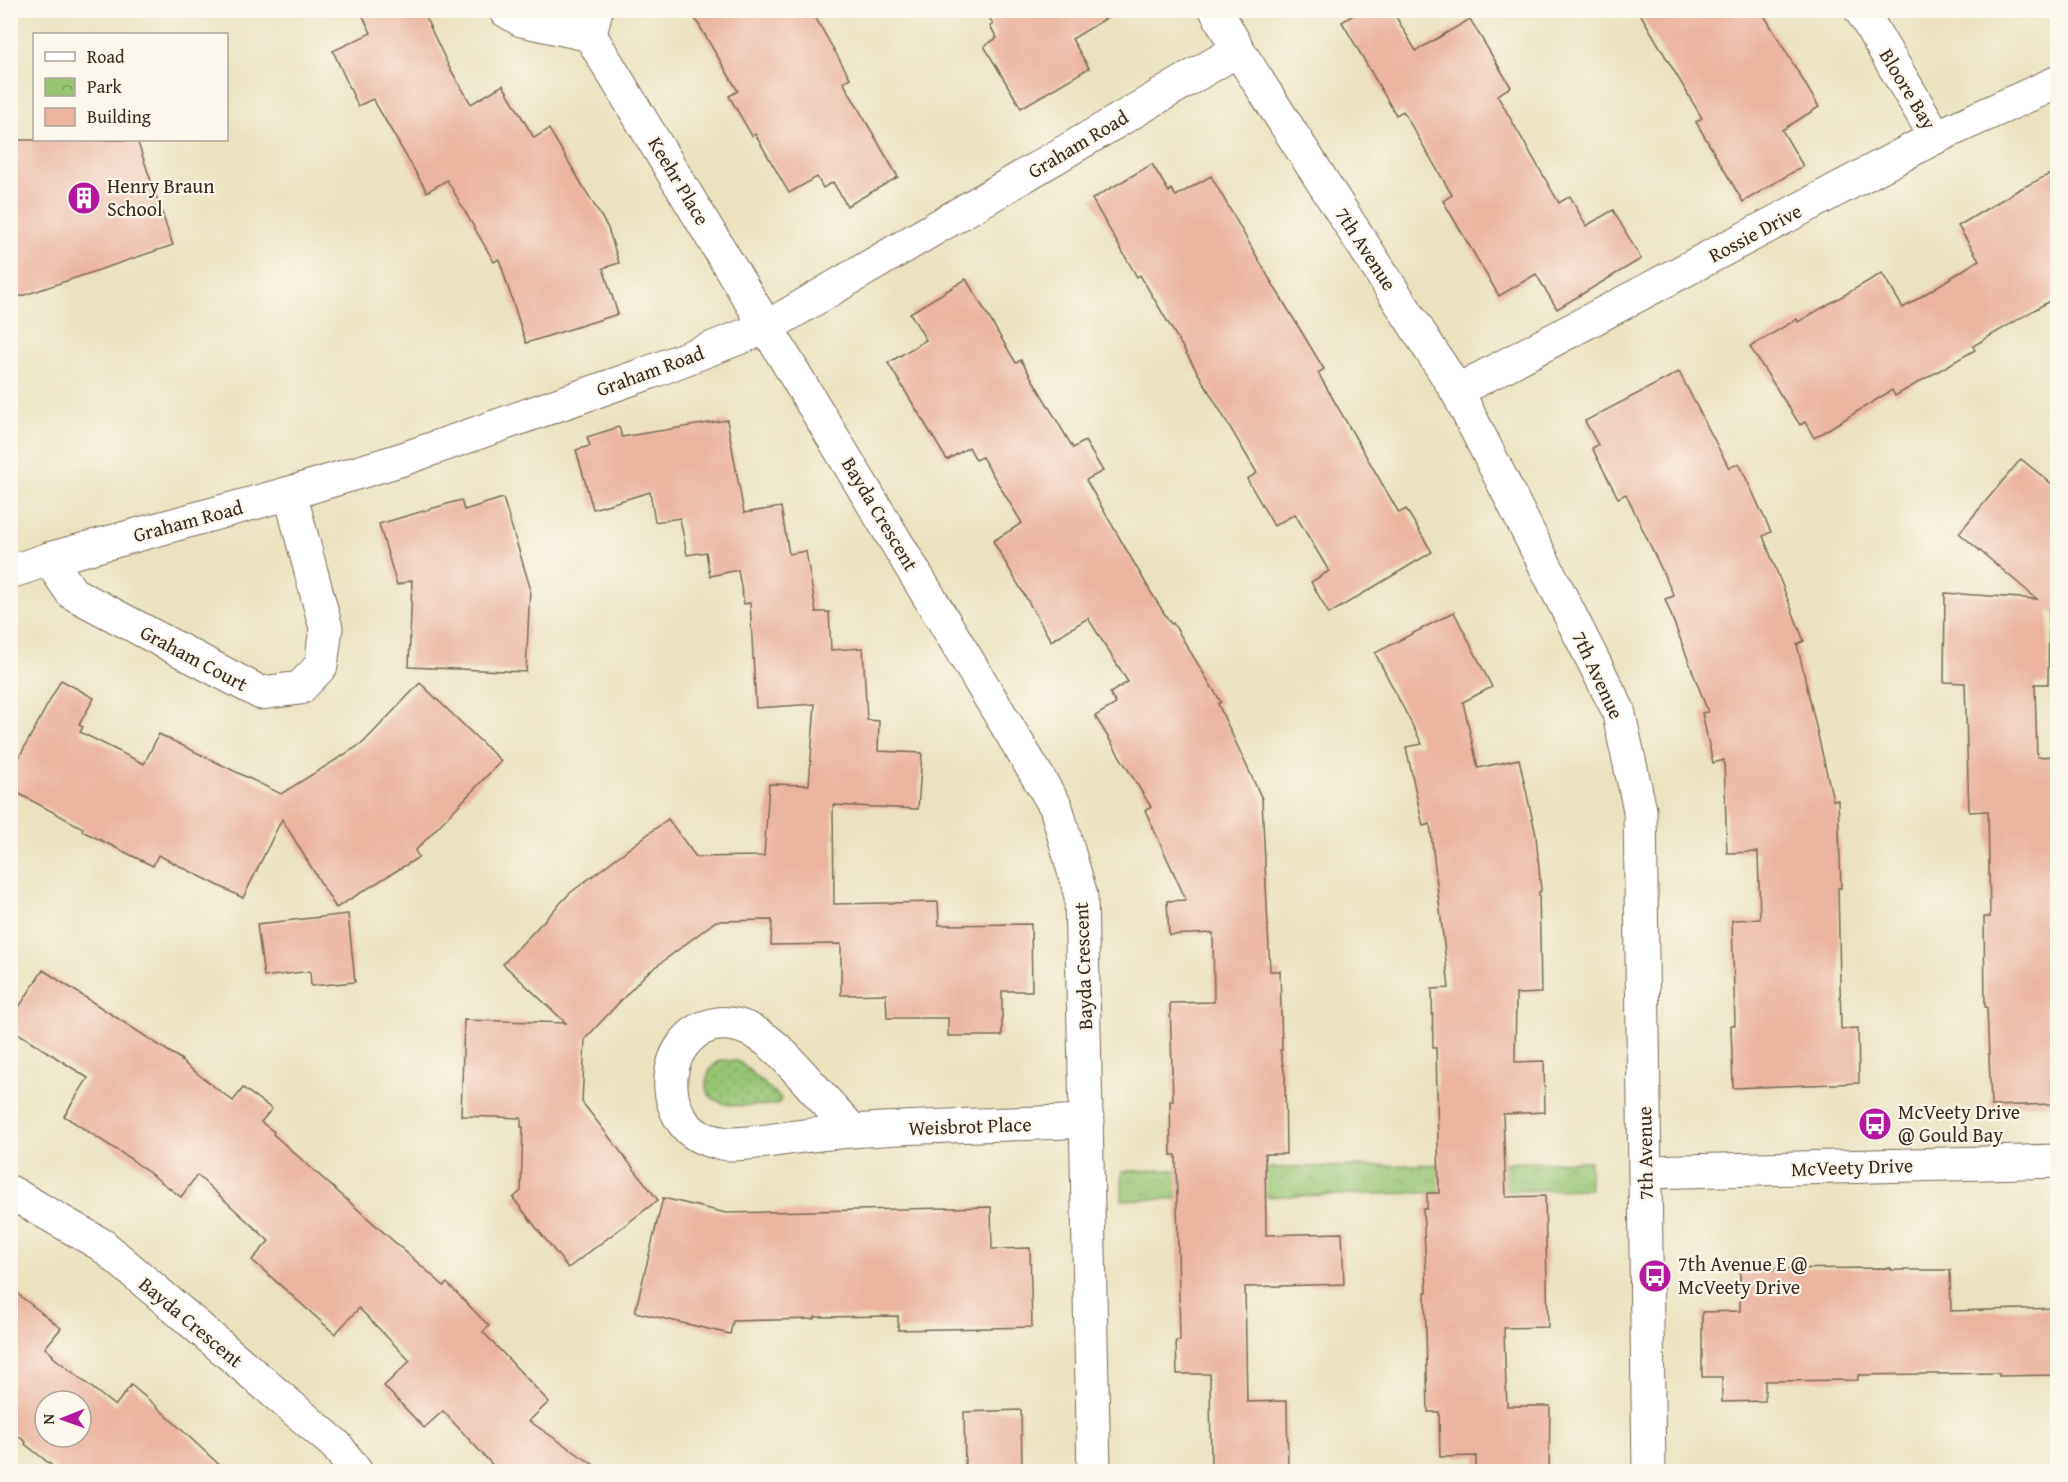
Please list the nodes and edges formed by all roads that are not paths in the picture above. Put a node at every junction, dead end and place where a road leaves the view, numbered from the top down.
1 (505, 10) edge
2 (1216, 10) edge
3 (1861, 10) edge
4 (593, 23) edge
5 (1238, 50) junction
6 (2058, 82) edge
7 (1936, 137) junction
8 (767, 327) junction
9 (1457, 391) junction
10 (290, 493) junction
11 (49, 559) junction
12 (10, 572) edge
13 (1088, 1121) junction
14 (853, 1131) junction
15 (2058, 1161) edge
16 (1646, 1172) junction
17 (10, 1192) edge
18 (356, 1472) edge
19 (1094, 1472) edge
20 (1649, 1472) edge

1 - 4 street, Keehr Place
2 - 5 street, 7th Avenue
3 - 7 street, Bloore Bay
4 - 8 street, Keehr Place
5 - 8 street, Graham Road
5 - 9 street, 7th Avenue
6 - 7 street, Rossie Drive
7 - 9 street, Rossie Drive
8 - 10 street, Graham Road
8 - 13 street, Bayda Crescent
9 - 16 street, 7th Avenue
10 - 11 street, Graham Road
10 - 11 street, Graham Court
11 - 12 street, Graham Road
13 - 14 street, Weisbrot Place
13 - 19 street, Bayda Crescent
14 - 14 street, Weisbrot Place
15 - 16 street, McVeety Drive
16 - 20 street, 7th Avenue
17 - 18 street, Bayda Crescent

